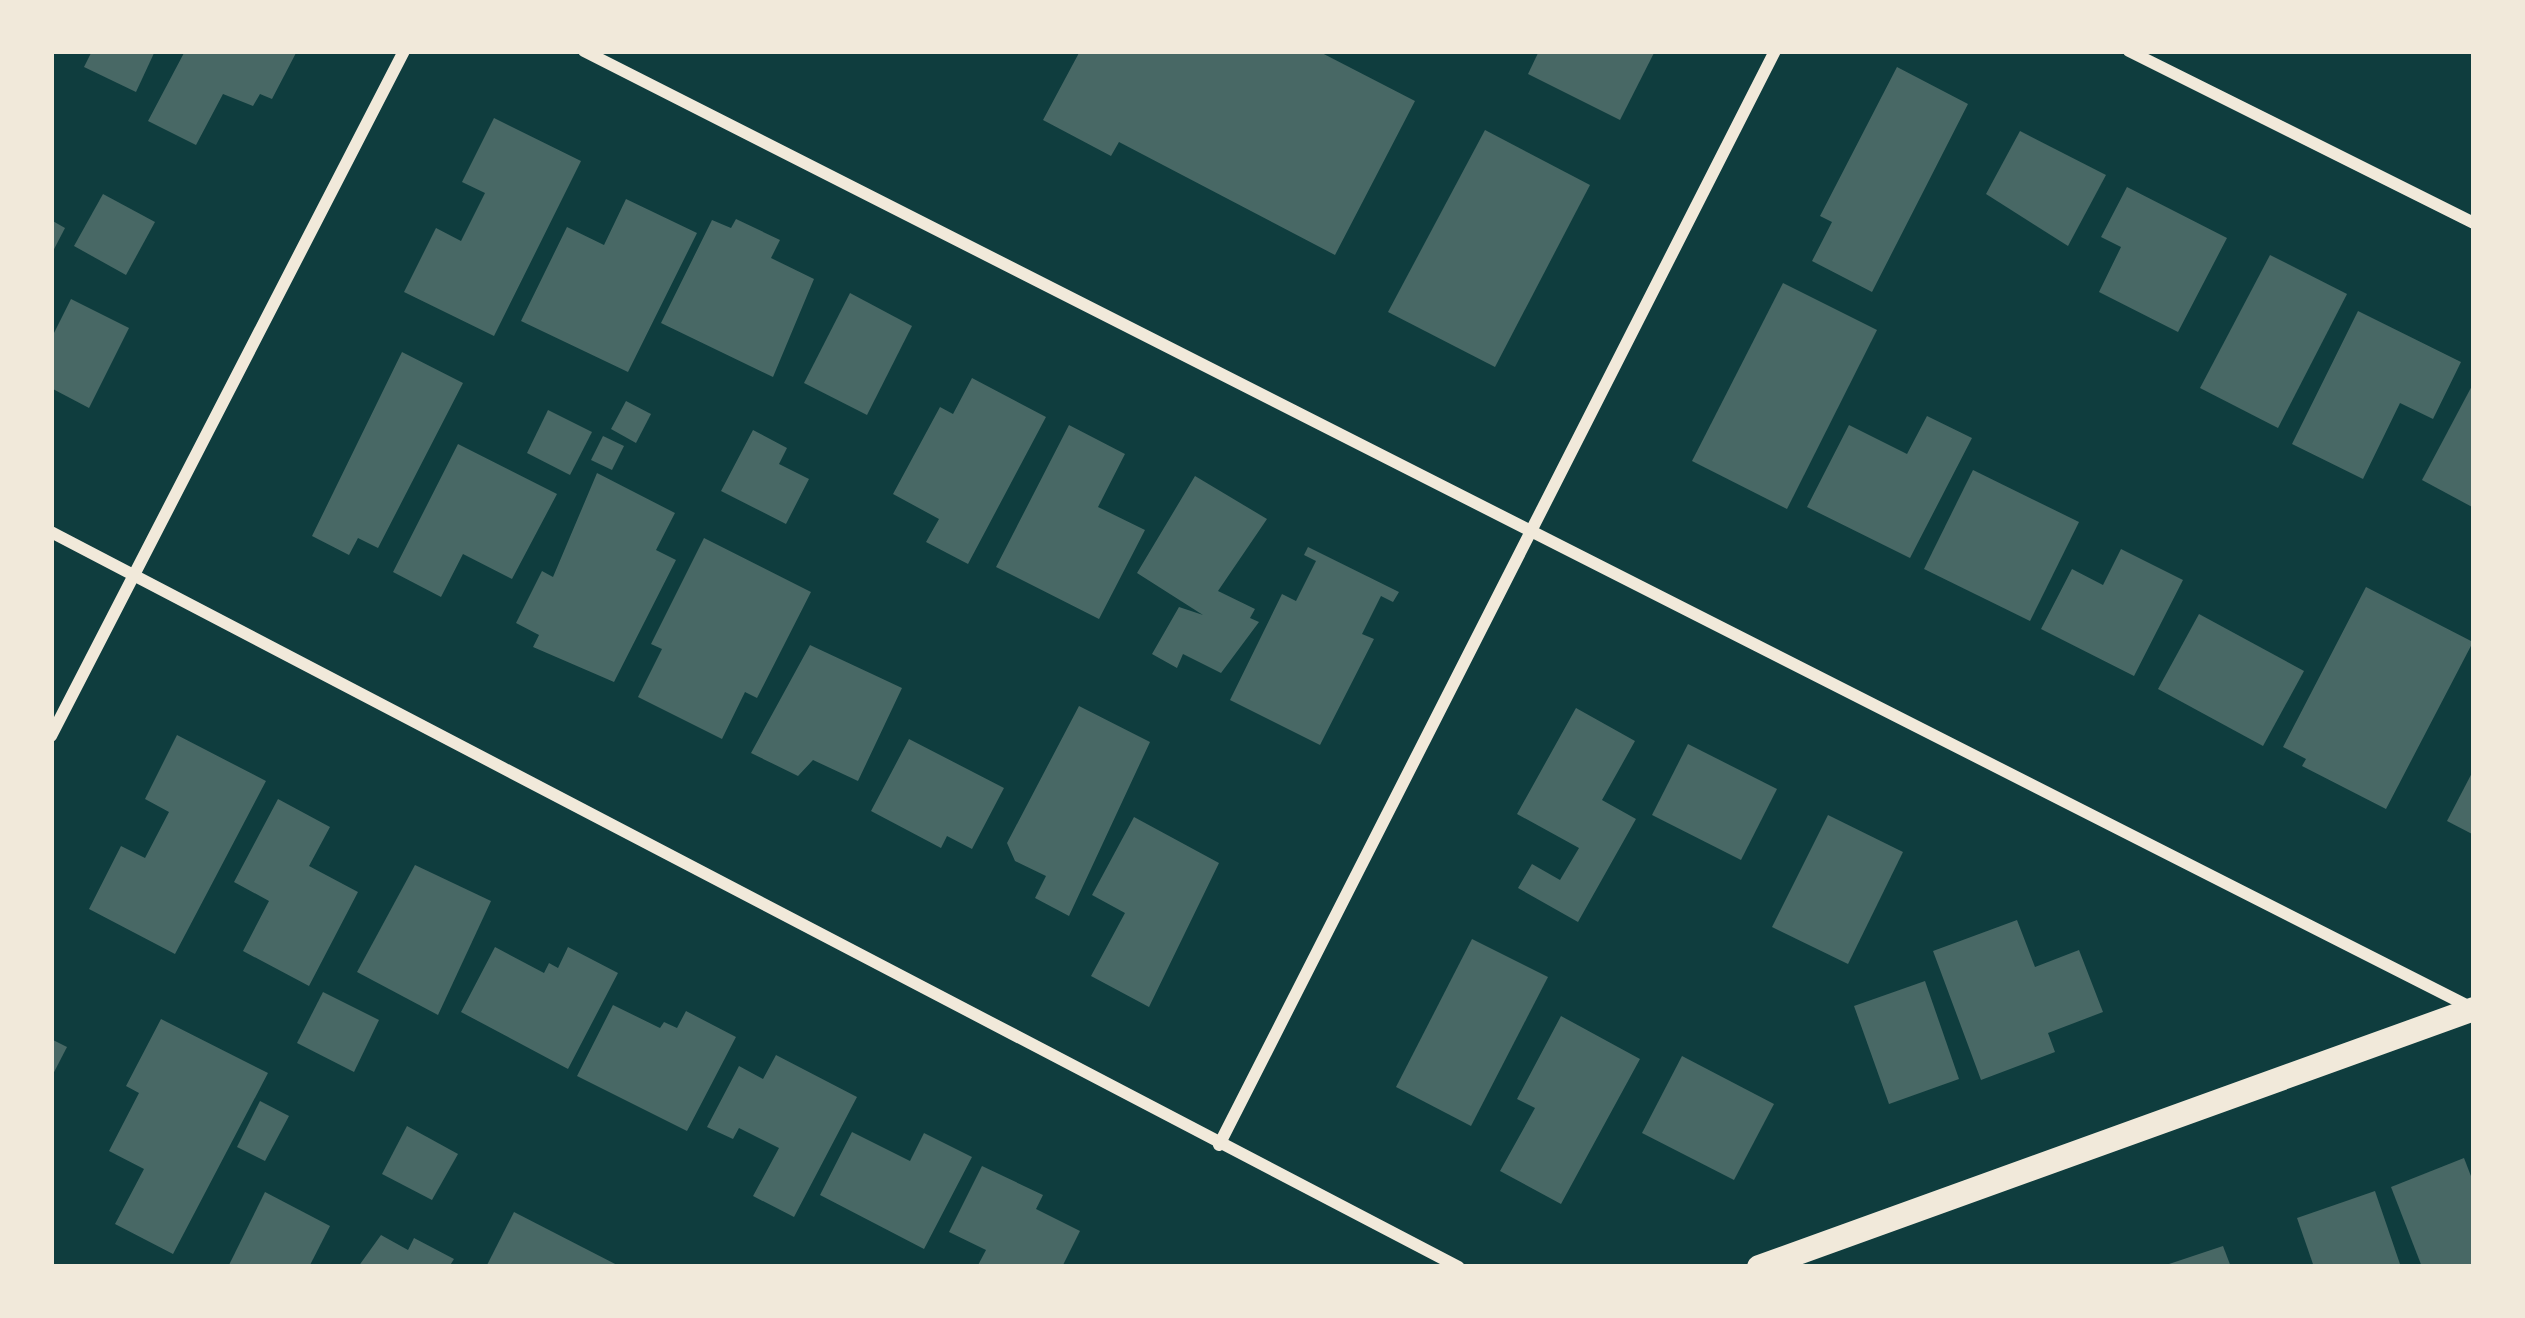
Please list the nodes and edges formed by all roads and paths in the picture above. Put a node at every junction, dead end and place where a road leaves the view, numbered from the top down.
1 (404, 51) edge
2 (584, 51) edge
3 (1775, 51) edge
4 (2128, 51) edge
5 (2474, 223) edge
6 (1533, 529) junction
7 (51, 532) edge
8 (135, 573) junction
9 (51, 736) edge
10 (2474, 1009) edge
11 (1219, 1145) junction
12 (1459, 1267) edge
13 (1760, 1267) edge

1 - 8 street
2 - 6 street
3 - 6 street
4 - 5 street
6 - 10 street
6 - 11 street
7 - 8 street
8 - 9 street
8 - 11 street
10 - 13 main road
11 - 12 street

